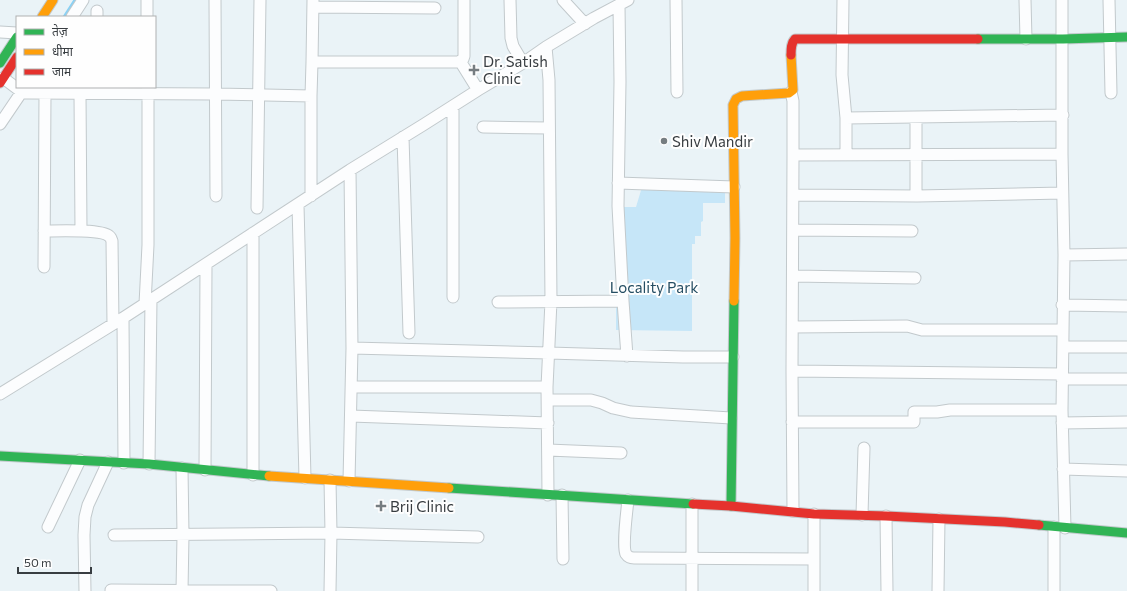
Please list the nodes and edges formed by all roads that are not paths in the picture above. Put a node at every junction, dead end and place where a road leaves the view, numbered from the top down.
1 (53, 0) edge
2 (83, 0) edge
3 (147, 0) edge
4 (215, 0) edge
5 (260, 0) edge
6 (464, 0) edge
7 (510, 0) edge
8 (563, 0) edge
9 (676, 0) edge
10 (842, 0) edge
11 (1025, 0) edge
12 (1062, 0) edge
13 (1109, 0) edge
14 (623, 2) edge
15 (313, 4) edge
16 (435, 8) dead end
17 (43, 16) edge
18 (73, 16) edge
19 (147, 16) edge
20 (585, 24) junction
21 (0, 32) edge
22 (16, 33) edge
23 (1110, 37) junction
24 (1127, 37) edge
25 (1063, 38) junction
26 (16, 39) edge
27 (1026, 39) junction
28 (843, 40) junction
29 (546, 47) junction
30 (16, 58) edge
31 (460, 61) junction
32 (312, 62) junction
33 (0, 63) edge
34 (523, 63) junction
35 (1, 80) edge
36 (16, 87) edge
37 (20, 89) edge
38 (97, 90) edge
39 (148, 90) edge
40 (478, 90) junction
41 (677, 92) dead end
42 (791, 92) junction
43 (45, 93) junction
44 (1111, 93) dead end
45 (80, 94) junction
46 (215, 94) junction
47 (258, 94) junction
48 (311, 96) junction
49 (453, 106) junction
50 (1063, 115) junction
51 (916, 117) junction
52 (846, 118) junction
53 (0, 124) edge
54 (483, 128) dead end
55 (549, 128) junction
56 (403, 137) junction
57 (793, 154) junction
58 (846, 154) junction
59 (916, 154) junction
60 (1062, 154) junction
61 (350, 170) junction
62 (618, 183) junction
63 (734, 187) junction
64 (1062, 193) junction
65 (793, 195) junction
66 (216, 196) dead end
67 (311, 196) junction
68 (916, 196) junction
69 (298, 205) junction
70 (257, 208) dead end
71 (793, 230) junction
72 (44, 232) junction
73 (81, 232) junction
74 (912, 232) dead end
75 (253, 233) junction
76 (1127, 254) edge
77 (1064, 255) junction
78 (206, 264) junction
79 (44, 266) dead end
80 (793, 276) junction
81 (915, 278) dead end
82 (453, 297) dead end
83 (550, 301) junction
84 (623, 301) junction
85 (148, 302) junction
86 (498, 302) dead end
87 (1062, 305) junction
88 (1127, 306) edge
89 (123, 318) junction
90 (113, 324) junction
91 (793, 326) junction
92 (1063, 330) junction
93 (409, 333) dead end
94 (1063, 347) junction
95 (1127, 347) edge
96 (352, 348) junction
97 (549, 353) junction
98 (627, 356) junction
99 (733, 357) junction
100 (792, 371) junction
101 (1062, 376) junction
102 (1127, 379) edge
103 (352, 387) junction
104 (547, 387) junction
105 (0, 394) edge
106 (548, 400) junction
107 (1062, 410) junction
108 (351, 416) junction
109 (731, 418) junction
110 (792, 422) junction
111 (1127, 422) edge
112 (548, 423) junction
113 (1062, 423) junction
114 (864, 448) dead end
115 (548, 450) junction
116 (621, 453) dead end
117 (0, 456) edge
118 (80, 460) junction
119 (108, 462) junction
120 (124, 463) junction
121 (149, 464) junction
122 (182, 468) junction
123 (1063, 469) junction
124 (205, 470) junction
125 (1127, 471) edge
126 (253, 475) junction
127 (305, 478) junction
128 (330, 480) junction
129 (349, 481) junction
130 (548, 494) junction
131 (562, 495) junction
132 (628, 500) junction
133 (692, 504) junction
134 (730, 506) junction
135 (793, 511) junction
136 (814, 514) junction
137 (862, 515) junction
138 (886, 516) junction
139 (939, 519) junction
140 (48, 527) dead end
141 (1059, 527) junction
142 (331, 533) junction
143 (1127, 533) edge
144 (114, 535) dead end
145 (183, 535) junction
146 (478, 537) dead end
147 (563, 559) dead end
148 (692, 559) junction
149 (814, 559) junction
150 (111, 590) edge
151 (85, 591) edge
152 (182, 591) edge
153 (272, 591) edge
154 (330, 591) edge
155 (692, 591) edge
156 (814, 591) edge
157 (887, 591) edge
158 (938, 591) edge
159 (1054, 591) edge

1 - 17 street
2 - 18 street
3 - 19 street
4 - 46 street
5 - 47 street
6 - 31 street
7 - 34 street
8 - 20 street
9 - 41 street
10 - 28 street
11 - 27 street
12 - 25 street
13 - 23 street
14 - 20 street
14 - 62 street
15 - 16 street
15 - 32 street
20 - 29 street
21 - 22 street
23 - 24 street
23 - 25 street
23 - 44 street
25 - 27 street
25 - 50 street
26 - 33 street
27 - 28 street
28 - 42 street
28 - 52 street
29 - 34 street
29 - 55 street
30 - 35 street
31 - 32 street
31 - 40 street
32 - 48 street
34 - 40 street
35 - 36 street
37 - 43 street
37 - 53 street
38 - 39 street
38 - 45 street
39 - 46 street
39 - 85 street
40 - 49 street
42 - 57 street
42 - 63 street
43 - 45 street
43 - 72 street
45 - 73 street
46 - 47 street
46 - 66 street
47 - 48 street
47 - 70 street
48 - 67 street
49 - 56 street
49 - 82 street
50 - 51 street
50 - 60 street
51 - 52 street
51 - 59 street
52 - 58 street
54 - 55 street
55 - 83 street
56 - 61 street
56 - 93 street
57 - 58 street
57 - 65 street
58 - 59 street
59 - 60 street
59 - 68 street
60 - 64 street
61 - 67 street
61 - 96 street
62 - 63 street
62 - 84 street
63 - 99 street
64 - 68 street
64 - 77 street
65 - 68 street
65 - 71 street
67 - 69 street
69 - 75 street
69 - 127 street
71 - 74 street
71 - 80 street
72 - 73 street
72 - 79 street
73 - 90 street
75 - 78 street
75 - 126 street
76 - 77 street
77 - 87 street
78 - 85 street
78 - 124 street
80 - 81 street
80 - 91 street
83 - 84 street
83 - 86 street
83 - 97 street
84 - 98 street
85 - 89 street
85 - 121 street
87 - 88 street
87 - 92 street
89 - 90 street
89 - 120 street
90 - 105 street
91 - 92 street
91 - 100 street
92 - 94 street
94 - 95 street
94 - 101 street
96 - 97 street
96 - 103 street
97 - 98 street
97 - 104 street
98 - 99 street
99 - 109 street
100 - 101 street
100 - 110 street
101 - 102 street
101 - 107 street
103 - 104 street
103 - 108 street
104 - 106 street
106 - 109 street
106 - 112 street
107 - 110 street
107 - 113 street
108 - 112 street
108 - 129 street
109 - 134 street
110 - 135 street
111 - 113 street
112 - 115 street
113 - 123 street
114 - 137 street
115 - 116 street
115 - 130 street
117 - 118 street
118 - 119 street
118 - 140 street
119 - 120 street
119 - 151 street
120 - 121 street
121 - 122 street
122 - 124 street
122 - 145 street
123 - 125 street
123 - 141 street
124 - 126 street
126 - 127 street
127 - 128 street
128 - 129 street
128 - 142 street
129 - 130 street
130 - 131 street
131 - 132 street
131 - 147 street
132 - 133 street
132 - 148 street
133 - 134 street
133 - 148 street
134 - 135 street
135 - 136 street
136 - 137 street
136 - 149 street
137 - 138 street
138 - 139 street
138 - 157 street
139 - 141 street
139 - 158 street
141 - 143 street
141 - 159 street
142 - 145 street
142 - 146 street
142 - 154 street
144 - 145 street
145 - 152 street
148 - 149 street
148 - 155 street
149 - 156 street
150 - 152 street
152 - 153 street

